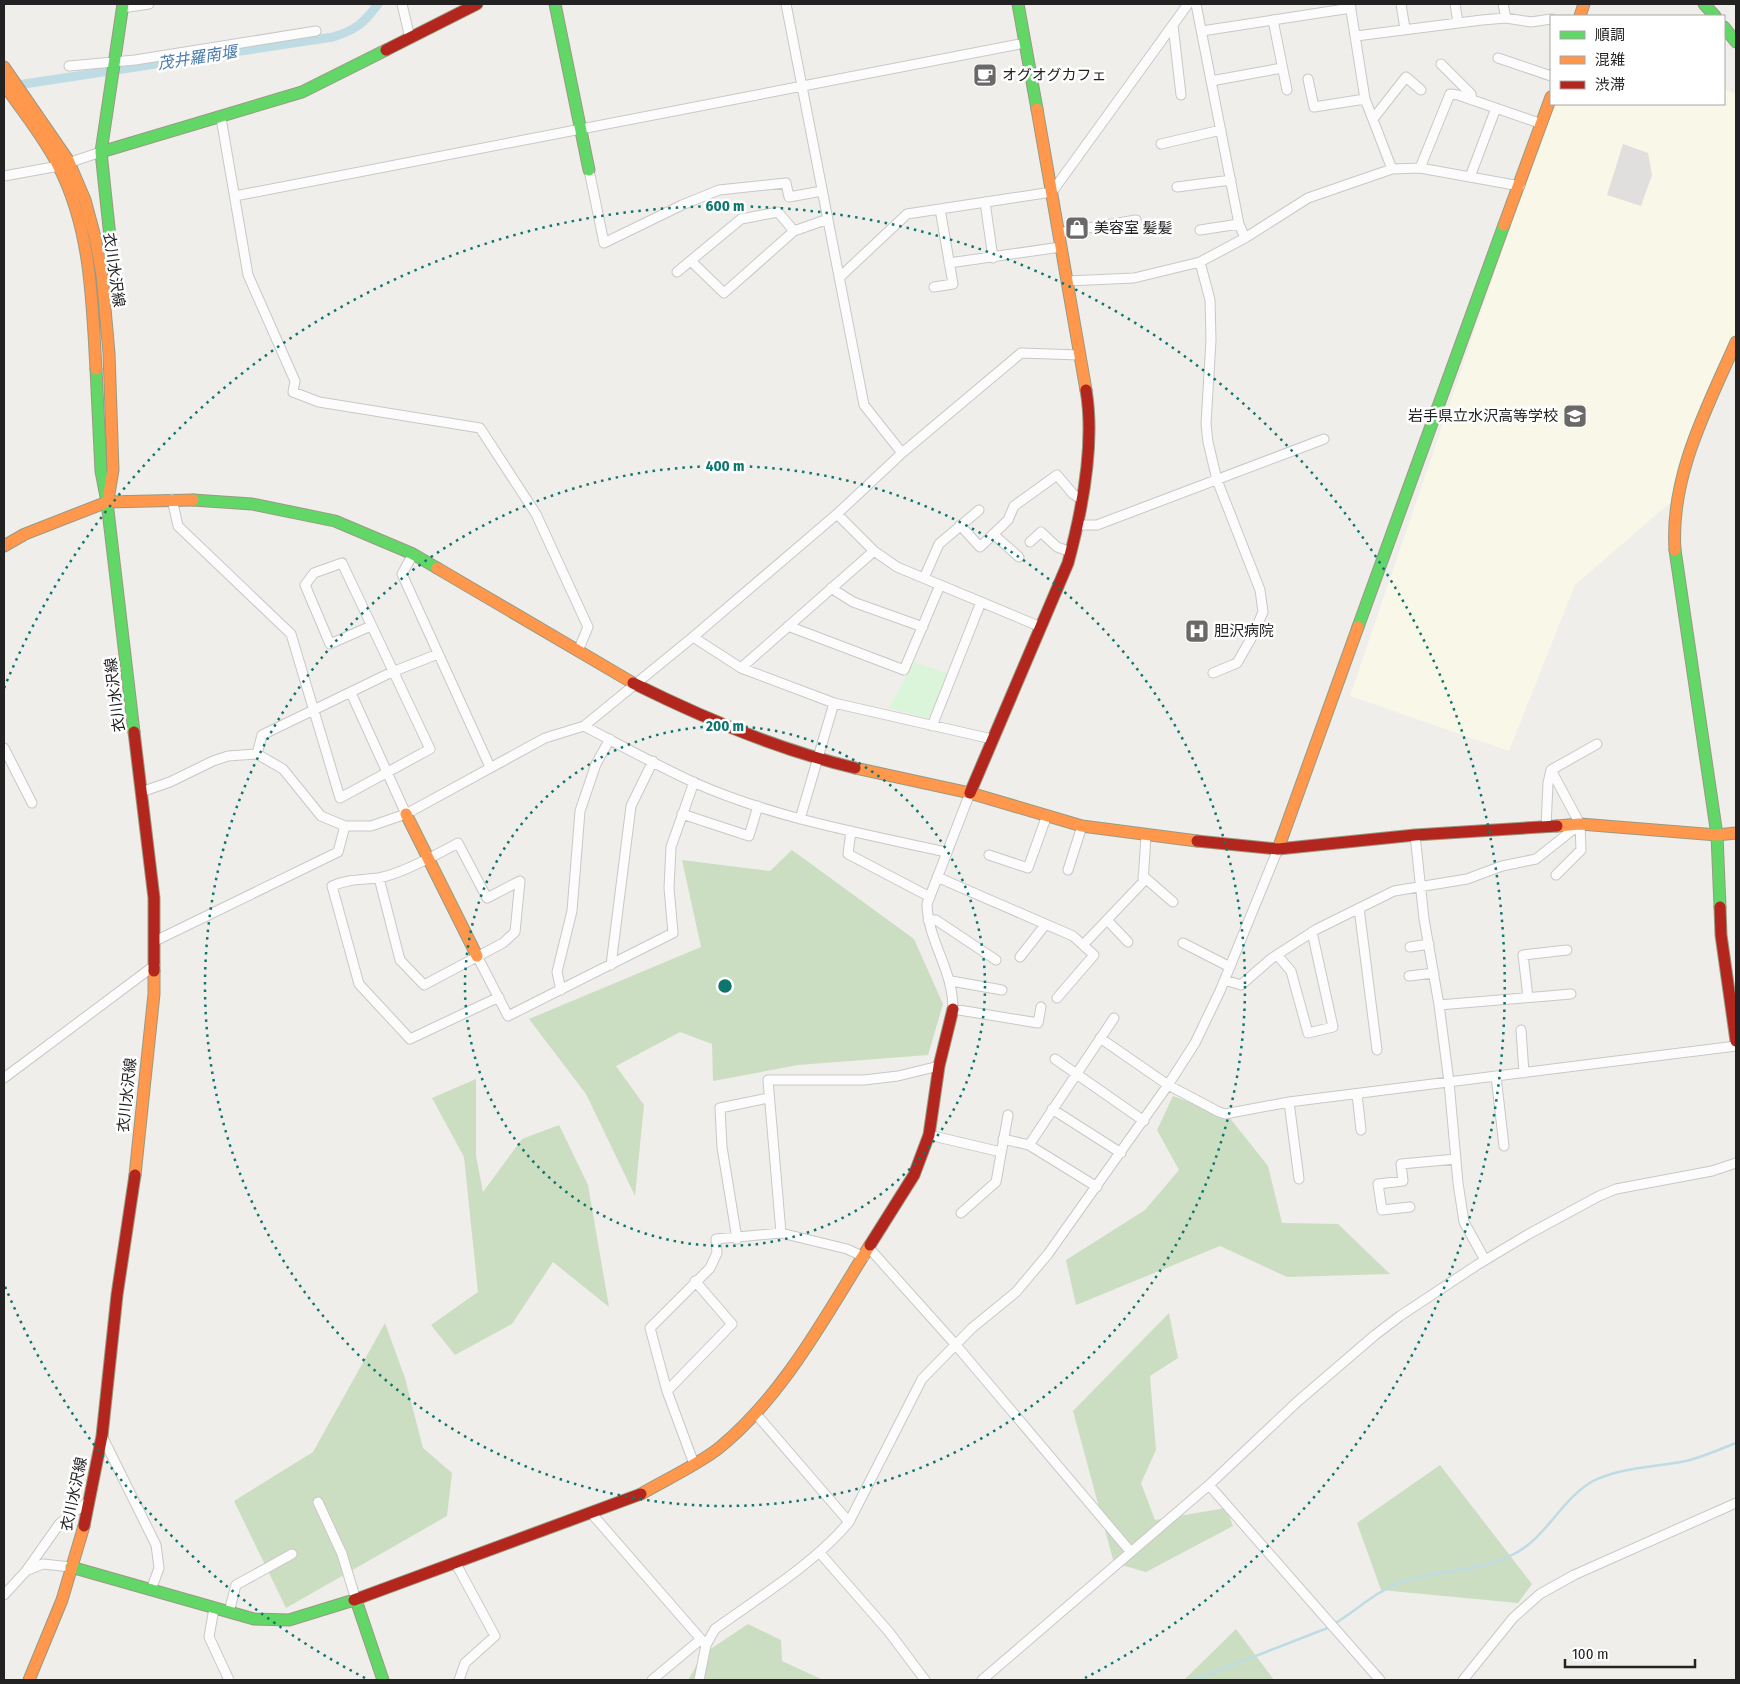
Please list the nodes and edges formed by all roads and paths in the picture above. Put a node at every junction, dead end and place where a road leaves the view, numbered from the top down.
1 (150, 4) edge
2 (402, 4) edge
3 (477, 4) edge
4 (555, 4) edge
5 (786, 4) edge
6 (1018, 4) edge
7 (1188, 4) edge
8 (1196, 4) edge
9 (1401, 4) edge
10 (1455, 4) edge
11 (1503, 4) edge
12 (1704, 4) edge
13 (123, 6) edge
14 (1350, 6) edge
15 (1714, 15) edge
16 (1506, 18) junction
17 (1550, 19) edge
18 (1273, 20) junction
19 (1458, 23) junction
20 (1173, 25) junction
21 (1725, 28) edge
22 (1406, 29) junction
23 (316, 31) dead end
24 (1202, 31) junction
25 (1356, 36) junction
26 (410, 38) junction
27 (1736, 42) edge
28 (1025, 43) junction
29 (1498, 58) dead end
30 (114, 63) junction
31 (1441, 64) dead end
32 (69, 66) dead end
33 (4, 67) edge
34 (1282, 68) junction
35 (1550, 76) edge
36 (1308, 79) dead end
37 (1211, 81) junction
38 (4, 84) edge
39 (803, 86) junction
40 (1287, 90) dead end
41 (1421, 90) dead end
42 (1180, 95) dead end
43 (1365, 99) junction
44 (1472, 100) junction
45 (1550, 101) edge
46 (1496, 108) junction
47 (221, 118) junction
48 (1372, 119) junction
49 (1542, 124) junction
50 (580, 129) junction
51 (1221, 130) junction
52 (42, 131) junction
53 (1161, 144) dead end
54 (100, 152) junction
55 (64, 165) junction
56 (1420, 168) junction
57 (1392, 169) junction
58 (588, 170) joint
59 (4, 176) edge
60 (1470, 177) junction
61 (1231, 180) junction
62 (1520, 186) junction
63 (1177, 187) dead end
64 (822, 191) junction
65 (1052, 192) junction
66 (235, 196) junction
67 (985, 202) junction
68 (940, 209) junction
69 (828, 219) junction
70 (1136, 220) dead end
71 (1239, 224) junction
72 (1200, 230) dead end
73 (794, 231) junction
74 (1058, 233) junction
75 (110, 236) dead end
76 (1245, 238) junction
77 (1061, 248) junction
78 (994, 258) junction
79 (691, 261) junction
80 (1200, 262) junction
81 (949, 263) junction
82 (677, 272) dead end
83 (840, 277) junction
84 (1067, 281) junction
85 (934, 287) dead end
86 (1736, 342) edge
87 (1080, 355) junction
88 (1324, 439) dead end
89 (902, 453) junction
90 (1217, 480) junction
91 (172, 499) junction
92 (1081, 499) junction
93 (107, 502) junction
94 (979, 510) dead end
95 (837, 514) junction
96 (1079, 525) junction
97 (960, 526) junction
98 (993, 534) junction
99 (1030, 542) dead end
100 (4, 546) edge
101 (874, 552) junction
102 (1071, 552) junction
103 (413, 554) junction
104 (1019, 557) dead end
105 (924, 578) junction
106 (940, 585) junction
107 (831, 588) junction
108 (981, 602) junction
109 (371, 626) junction
110 (788, 626) junction
111 (923, 627) junction
112 (1041, 627) junction
113 (693, 637) junction
114 (578, 651) junction
115 (438, 654) junction
116 (741, 668) junction
117 (392, 672) junction
118 (1213, 672) dead end
119 (634, 684) junction
120 (351, 693) junction
121 (834, 704) junction
122 (313, 710) junction
123 (584, 726) junction
124 (932, 726) junction
125 (610, 739) junction
126 (992, 739) junction
127 (1597, 744) dead end
128 (4, 748) edge
129 (257, 754) junction
130 (817, 759) junction
131 (653, 761) junction
132 (490, 767) junction
133 (1552, 770) junction
134 (386, 773) junction
135 (694, 782) junction
136 (141, 792) junction
137 (970, 793) junction
138 (32, 803) dead end
139 (758, 806) junction
140 (406, 814) junction
141 (682, 814) junction
142 (1047, 816) junction
143 (800, 819) junction
144 (1580, 824) junction
145 (345, 826) junction
146 (1082, 826) junction
147 (1546, 826) junction
148 (851, 831) junction
149 (1736, 833) edge
150 (1415, 835) junction
151 (1717, 835) junction
152 (1146, 836) junction
153 (1278, 849) junction
154 (946, 852) junction
155 (989, 855) dead end
156 (430, 858) junction
157 (1068, 870) dead end
158 (1556, 875) dead end
159 (1143, 876) junction
160 (937, 877) junction
161 (379, 878) junction
162 (1421, 887) junction
163 (930, 897) junction
164 (1173, 902) dead end
165 (1360, 908) junction
166 (928, 920) junction
167 (1107, 920) junction
168 (1045, 925) junction
169 (1312, 932) junction
170 (155, 941) junction
171 (1128, 942) dead end
172 (1183, 943) dead end
173 (1429, 944) junction
174 (1083, 945) junction
175 (1410, 947) dead end
176 (1567, 950) dead end
177 (1277, 955) junction
178 (477, 956) junction
179 (1020, 957) dead end
180 (996, 960) dead end
181 (611, 964) junction
182 (155, 965) junction
183 (1230, 967) junction
184 (1434, 973) junction
185 (1409, 976) dead end
186 (1224, 980) junction
187 (951, 981) junction
188 (561, 990) junction
189 (1002, 990) dead end
190 (1571, 994) dead end
191 (499, 996) junction
192 (1528, 997) junction
193 (1057, 998) dead end
194 (1439, 1005) junction
195 (1041, 1007) dead end
196 (953, 1009) junction
197 (1114, 1018) dead end
198 (1521, 1030) dead end
199 (1100, 1038) junction
200 (1736, 1042) edge
201 (1736, 1046) edge
202 (1378, 1050) dead end
203 (1055, 1059) dead end
204 (939, 1066) junction
205 (1077, 1073) junction
206 (1524, 1073) junction
207 (1496, 1076) junction
208 (4, 1078) edge
209 (1449, 1082) junction
210 (1168, 1084) junction
211 (1357, 1094) junction
212 (768, 1098) junction
213 (1289, 1102) junction
214 (1052, 1109) junction
215 (1008, 1115) dead end
216 (1144, 1121) junction
217 (1361, 1130) dead end
218 (929, 1135) junction
219 (1003, 1139) junction
220 (1029, 1145) junction
221 (1504, 1146) dead end
222 (1001, 1152) junction
223 (1121, 1153) junction
224 (1456, 1159) junction
225 (1736, 1164) edge
226 (1299, 1179) dead end
227 (1097, 1187) junction
228 (1410, 1207) dead end
229 (961, 1213) dead end
230 (781, 1233) junction
231 (737, 1239) junction
232 (866, 1253) junction
233 (1485, 1260) junction
234 (695, 1281) junction
235 (955, 1344) junction
236 (667, 1391) junction
237 (756, 1414) junction
238 (102, 1436) junction
239 (694, 1464) junction
240 (1210, 1485) junction
241 (90, 1500) junction
242 (318, 1502) dead end
243 (1736, 1503) edge
244 (592, 1514) junction
245 (849, 1522) junction
246 (1130, 1551) junction
247 (819, 1552) junction
248 (292, 1554) dead end
249 (455, 1562) junction
250 (71, 1567) junction
251 (26, 1570) junction
252 (151, 1590) junction
253 (4, 1595) edge
254 (356, 1600) junction
255 (214, 1608) junction
256 (229, 1612) junction
257 (703, 1642) junction
258 (29, 1680) edge
259 (229, 1680) edge
260 (383, 1680) edge
261 (459, 1680) edge
262 (652, 1680) edge
263 (699, 1680) edge
264 (925, 1680) edge
265 (982, 1680) edge
266 (1380, 1680) edge
267 (1463, 1680) edge

1 - 13 street
2 - 26 street
3 - 26 main road
4 - 50 main road
5 - 39 street
6 - 28 main road
7 - 20 street
8 - 24 street
9 - 22 street
10 - 19 street
11 - 16 street
12 - 15 main road
13 - 30 main road
14 - 18 street
14 - 25 street
16 - 17 street
16 - 19 street
18 - 24 street
18 - 34 street
19 - 22 street
20 - 42 street
20 - 65 street
21 - 27 main road
22 - 25 street
23 - 30 street
24 - 37 street
25 - 43 street
26 - 47 main road
28 - 39 street
28 - 65 main road
29 - 35 street
30 - 32 street
30 - 54 main road
31 - 44 street
33 - 52 main road, 衣川水沢線
34 - 37 street
34 - 40 street
36 - 43 street
37 - 51 street
38 - 52 main road, 衣川水沢線
39 - 50 street
39 - 64 street
41 - 48 street
43 - 48 street
44 - 46 street
44 - 56 street
45 - 49 main road
46 - 49 street
46 - 60 street
47 - 54 main road
47 - 66 street
48 - 57 street
49 - 62 main road
50 - 58 main road
50 - 66 street
51 - 53 street
51 - 61 street
52 - 55 main road, 衣川水沢線
54 - 55 street
54 - 75 main road
55 - 59 street
55 - 93 main road, 衣川水沢線
56 - 57 street
56 - 60 street
57 - 76 street
58 - 64 street
60 - 62 street
61 - 63 street
61 - 71 street
62 - 153 main road
64 - 69 street
65 - 67 street
65 - 74 main road
66 - 114 street
67 - 68 street
67 - 78 street
68 - 81 street
68 - 83 street
69 - 73 street
69 - 83 street
70 - 74 street
71 - 72 street
71 - 76 street
73 - 79 street
73 - 79 street
74 - 77 main road
76 - 80 street
77 - 78 street
77 - 84 main road
78 - 81 street
79 - 82 street
80 - 84 street
80 - 90 street
81 - 85 street
83 - 89 street
84 - 87 main road
86 - 151 main road
87 - 89 street
87 - 92 main road
88 - 90 street
89 - 95 street
90 - 96 street
90 - 118 street
91 - 93 main road
91 - 103 main road
91 - 122 street
92 - 96 main road
92 - 98 street
93 - 100 main road
93 - 136 main road, 衣川水沢線
94 - 97 street
95 - 101 street
95 - 113 street
96 - 102 main road
97 - 98 street
97 - 105 street
98 - 104 street
99 - 102 street
101 - 105 street
101 - 107 street
102 - 112 main road
103 - 114 main road
103 - 115 street
105 - 106 street
106 - 108 street
106 - 111 street
107 - 110 street
107 - 111 street
108 - 112 street
108 - 124 street
109 - 109 street
109 - 117 street
110 - 111 street
110 - 116 street
112 - 126 main road
113 - 116 street
113 - 119 street
114 - 119 main road
115 - 117 street
115 - 132 street
116 - 121 street
117 - 120 street
117 - 134 street
119 - 123 street
119 - 130 main road
120 - 122 street
120 - 134 street
121 - 124 street
121 - 130 street
122 - 129 street
122 - 134 street
123 - 125 street
123 - 132 street
124 - 126 street
125 - 131 street
125 - 188 street
126 - 137 main road
127 - 133 street
128 - 138 street
129 - 136 street
129 - 145 street
130 - 137 main road
130 - 143 street
131 - 135 street
131 - 181 street
132 - 140 street
133 - 144 street
133 - 147 street
134 - 140 street
135 - 139 street
135 - 141 street
136 - 170 main road, 衣川水沢線
137 - 142 main road
137 - 154 street
139 - 141 street
139 - 143 street
140 - 145 street
140 - 156 main road
141 - 181 street
142 - 146 main road
142 - 155 street
143 - 148 street
144 - 147 main road
144 - 151 main road
144 - 158 street
144 - 162 street
145 - 170 street
146 - 152 main road
146 - 157 street
147 - 150 main road
148 - 154 street
148 - 163 street
149 - 151 main road
150 - 153 main road
150 - 162 street
151 - 200 main road
152 - 153 main road
152 - 159 street
153 - 183 street
154 - 160 street
156 - 161 street
156 - 178 main road
156 - 178 street
159 - 164 street
159 - 167 street
160 - 163 street
160 - 168 street
161 - 178 street
161 - 191 street
162 - 165 street
162 - 173 street
163 - 166 street
165 - 169 street
165 - 202 street
166 - 180 street
166 - 187 street
167 - 171 street
167 - 174 street
168 - 174 street
168 - 179 street
169 - 177 street
169 - 177 street
170 - 182 main road, 衣川水沢線
172 - 183 street
173 - 175 street
173 - 184 street
174 - 193 street
176 - 192 street
177 - 186 street
178 - 191 street
181 - 188 street
182 - 208 street
182 - 238 main road, 衣川水沢線
183 - 186 street
184 - 185 street
184 - 194 street
186 - 210 street
187 - 189 street
187 - 196 street
188 - 191 street
190 - 192 street
192 - 194 street
194 - 209 street
195 - 196 street
196 - 204 main road
197 - 199 street
198 - 206 street
199 - 205 street
199 - 210 street
201 - 206 street
203 - 205 street
204 - 212 street
204 - 218 main road
205 - 214 street
205 - 216 street
206 - 207 street
207 - 209 street
207 - 221 street
209 - 211 street
209 - 224 street
210 - 213 street
210 - 216 street
211 - 213 street
211 - 217 street
212 - 230 street
212 - 231 street
213 - 226 street
214 - 220 street
214 - 223 street
215 - 219 street
216 - 223 street
218 - 222 street
218 - 232 main road
219 - 220 street
219 - 222 street
220 - 227 street
222 - 229 street
223 - 227 street
224 - 228 street
224 - 233 street
225 - 233 street
227 - 235 street
230 - 231 street
230 - 232 street
231 - 234 street
232 - 235 street
232 - 237 main road
233 - 240 street
234 - 236 street
234 - 236 street
235 - 245 street
235 - 246 street
236 - 239 street
237 - 239 main road
237 - 245 street
238 - 241 main road, 衣川水沢線
238 - 252 street
239 - 244 main road
240 - 246 street
240 - 266 street
241 - 250 main road, 衣川水沢線
241 - 251 street
242 - 254 street
243 - 267 street
244 - 249 main road
244 - 257 street
245 - 247 street
246 - 265 street
247 - 257 street
247 - 264 street
248 - 256 street
249 - 254 main road
249 - 261 street
250 - 251 street
250 - 252 main road
250 - 258 main road, 衣川水沢線
251 - 253 street
252 - 255 main road
254 - 256 main road
254 - 260 main road
255 - 256 main road
255 - 259 street
257 - 262 street
257 - 263 street

